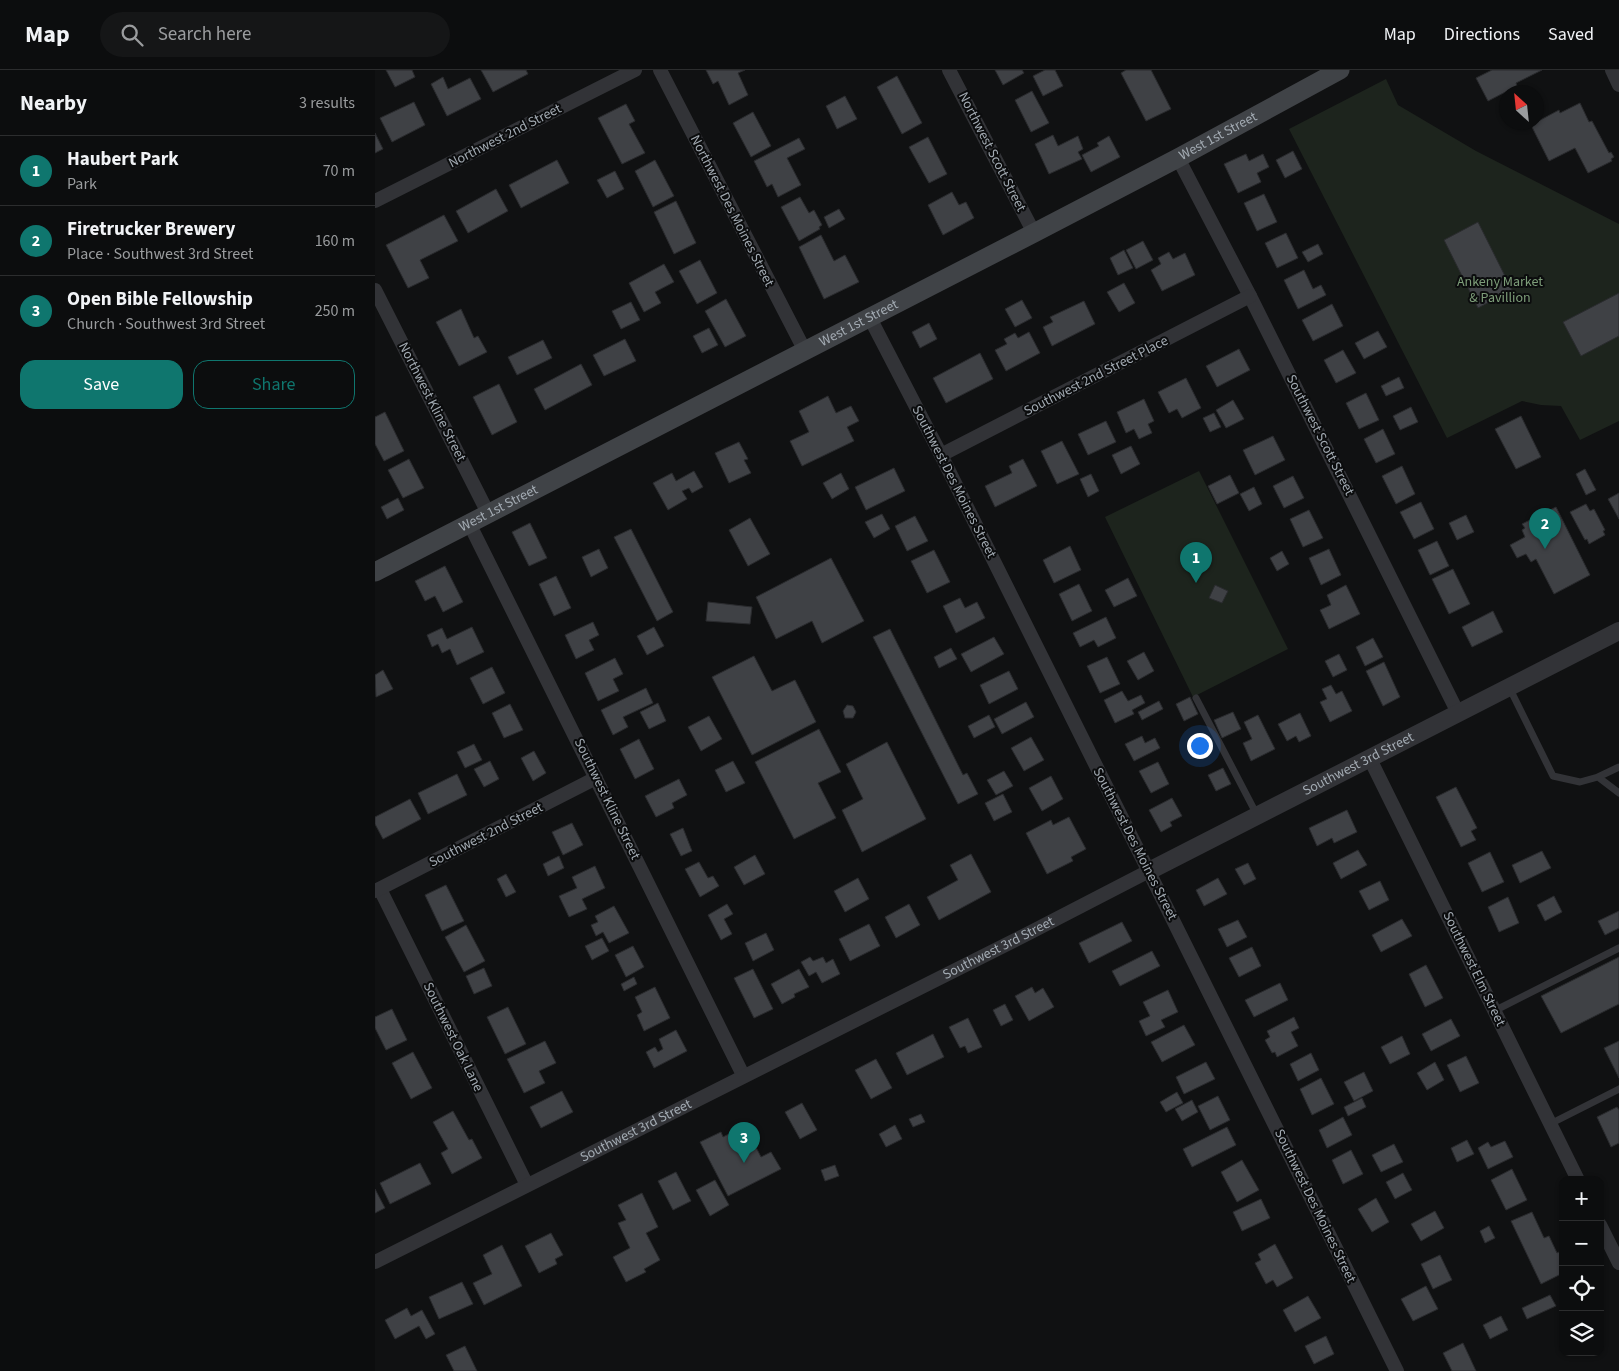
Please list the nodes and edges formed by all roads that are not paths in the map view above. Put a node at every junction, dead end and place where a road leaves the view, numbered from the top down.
1 (635, 70) edge
2 (660, 70) edge
3 (949, 70) edge
4 (1340, 70) edge
5 (1612, 70) edge
6 (1619, 84) edge
7 (1178, 158) junction
8 (375, 202) edge
9 (1034, 233) junction
10 (375, 290) edge
11 (1250, 296) junction
12 (870, 318) junction
13 (805, 351) junction
14 (941, 455) junction
15 (488, 513) junction
16 (469, 523) junction
17 (375, 572) edge
18 (1619, 631) edge
19 (1509, 687) junction
20 (1196, 698) dead end
21 (1458, 713) junction
22 (1370, 759) junction
23 (1619, 767) edge
24 (1598, 777) junction
25 (596, 778) junction
26 (1619, 793) edge
27 (1257, 816) junction
28 (1149, 870) junction
29 (377, 890) edge
30 (1619, 948) edge
31 (1494, 1011) junction
32 (743, 1075) junction
33 (1619, 1089) edge
34 (1550, 1124) junction
35 (1576, 1176) edge
36 (527, 1185) junction
37 (1604, 1233) edge
38 (375, 1262) edge
39 (1619, 1263) edge
40 (1397, 1371) edge

1 - 8 street, Northwest 2nd Street
2 - 13 street, Northwest Des Moines Street
3 - 9 street, Northwest Scott Street
4 - 7 main road, West 1st Street
5 - 6 street
7 - 9 main road, West 1st Street
7 - 11 street, Southwest Scott Street
9 - 12 main road, West 1st Street
10 - 15 street, Northwest Kline Street
11 - 14 street, Southwest 2nd Street Place
11 - 21 street, Southwest Scott Street
12 - 13 main road, West 1st Street
12 - 14 street, Southwest Des Moines Street
13 - 15 main road, West 1st Street
14 - 28 street, Southwest Des Moines Street
15 - 16 main road, West 1st Street
16 - 17 main road, West 1st Street
16 - 25 street, Southwest Kline Street
18 - 19 street, Southwest 3rd Street
19 - 21 street, Southwest 3rd Street
19 - 24 lane
20 - 27 lane
21 - 22 street, Southwest 3rd Street
22 - 27 street, Southwest 3rd Street
22 - 31 street, Southwest Elm Street
23 - 24 lane
24 - 26 lane
25 - 29 street, Southwest 2nd Street
25 - 32 street, Southwest Kline Street
27 - 28 street, Southwest 3rd Street
28 - 32 street, Southwest 3rd Street
28 - 40 street, Southwest Des Moines Street
29 - 36 street, Southwest Oak Lane
30 - 31 lane
31 - 34 street, Southwest Elm Street
32 - 36 street, Southwest 3rd Street
33 - 34 lane
34 - 35 street, Southwest Elm Street
36 - 38 street, Southwest 3rd Street
37 - 39 street

